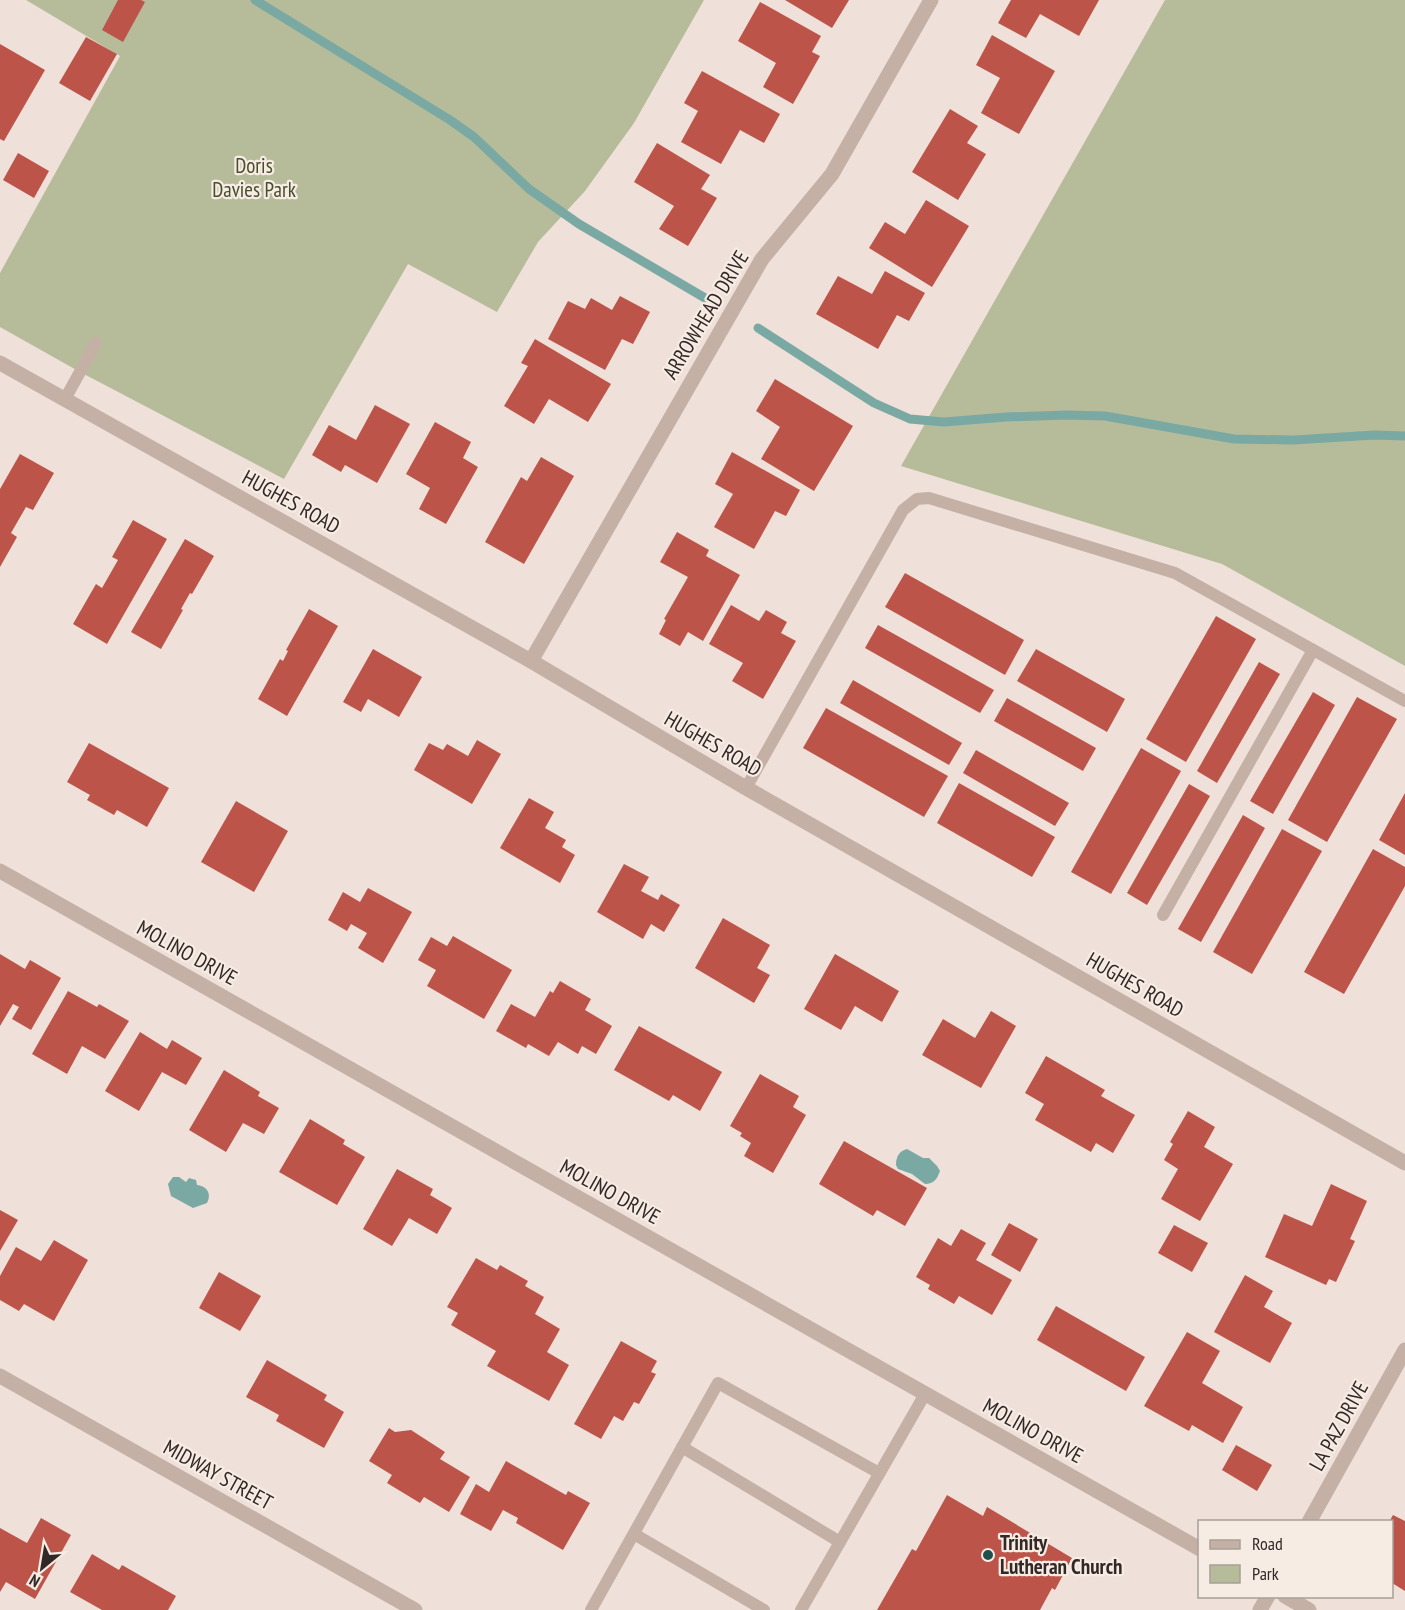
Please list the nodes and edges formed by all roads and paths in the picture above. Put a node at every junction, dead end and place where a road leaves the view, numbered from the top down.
1 (931, 0) edge
2 (96, 343) dead end
3 (0, 363) edge
4 (65, 399) junction
5 (1313, 650) junction
6 (531, 661) junction
7 (1405, 701) edge
8 (746, 788) junction
9 (0, 871) edge
10 (1163, 915) dead end
11 (1405, 1163) edge
12 (1405, 1350) edge
13 (0, 1376) edge
14 (925, 1394) junction
15 (682, 1447) junction
16 (879, 1473) junction
17 (1311, 1520) edge
18 (634, 1534) junction
19 (840, 1542) junction
20 (1198, 1547) edge
21 (1288, 1598) edge
22 (415, 1610) edge
23 (591, 1610) edge
24 (764, 1610) edge
25 (801, 1610) edge
26 (1309, 1610) edge

1 - 6 street, ARROWHEAD DRIVE
2 - 4 lane
3 - 4 street, HUGHES ROAD
4 - 6 street, HUGHES ROAD
5 - 7 lane
5 - 8 lane
5 - 10 lane
6 - 8 street, HUGHES ROAD
8 - 11 street, HUGHES ROAD
9 - 14 street, MOLINO DRIVE
12 - 17 street, LA PAZ DRIVE
13 - 22 street, MIDWAY STREET
14 - 16 lane
14 - 20 street, MOLINO DRIVE
15 - 16 lane
15 - 18 lane
15 - 19 lane
16 - 19 lane
18 - 23 lane
18 - 24 lane
19 - 25 lane
21 - 26 street

